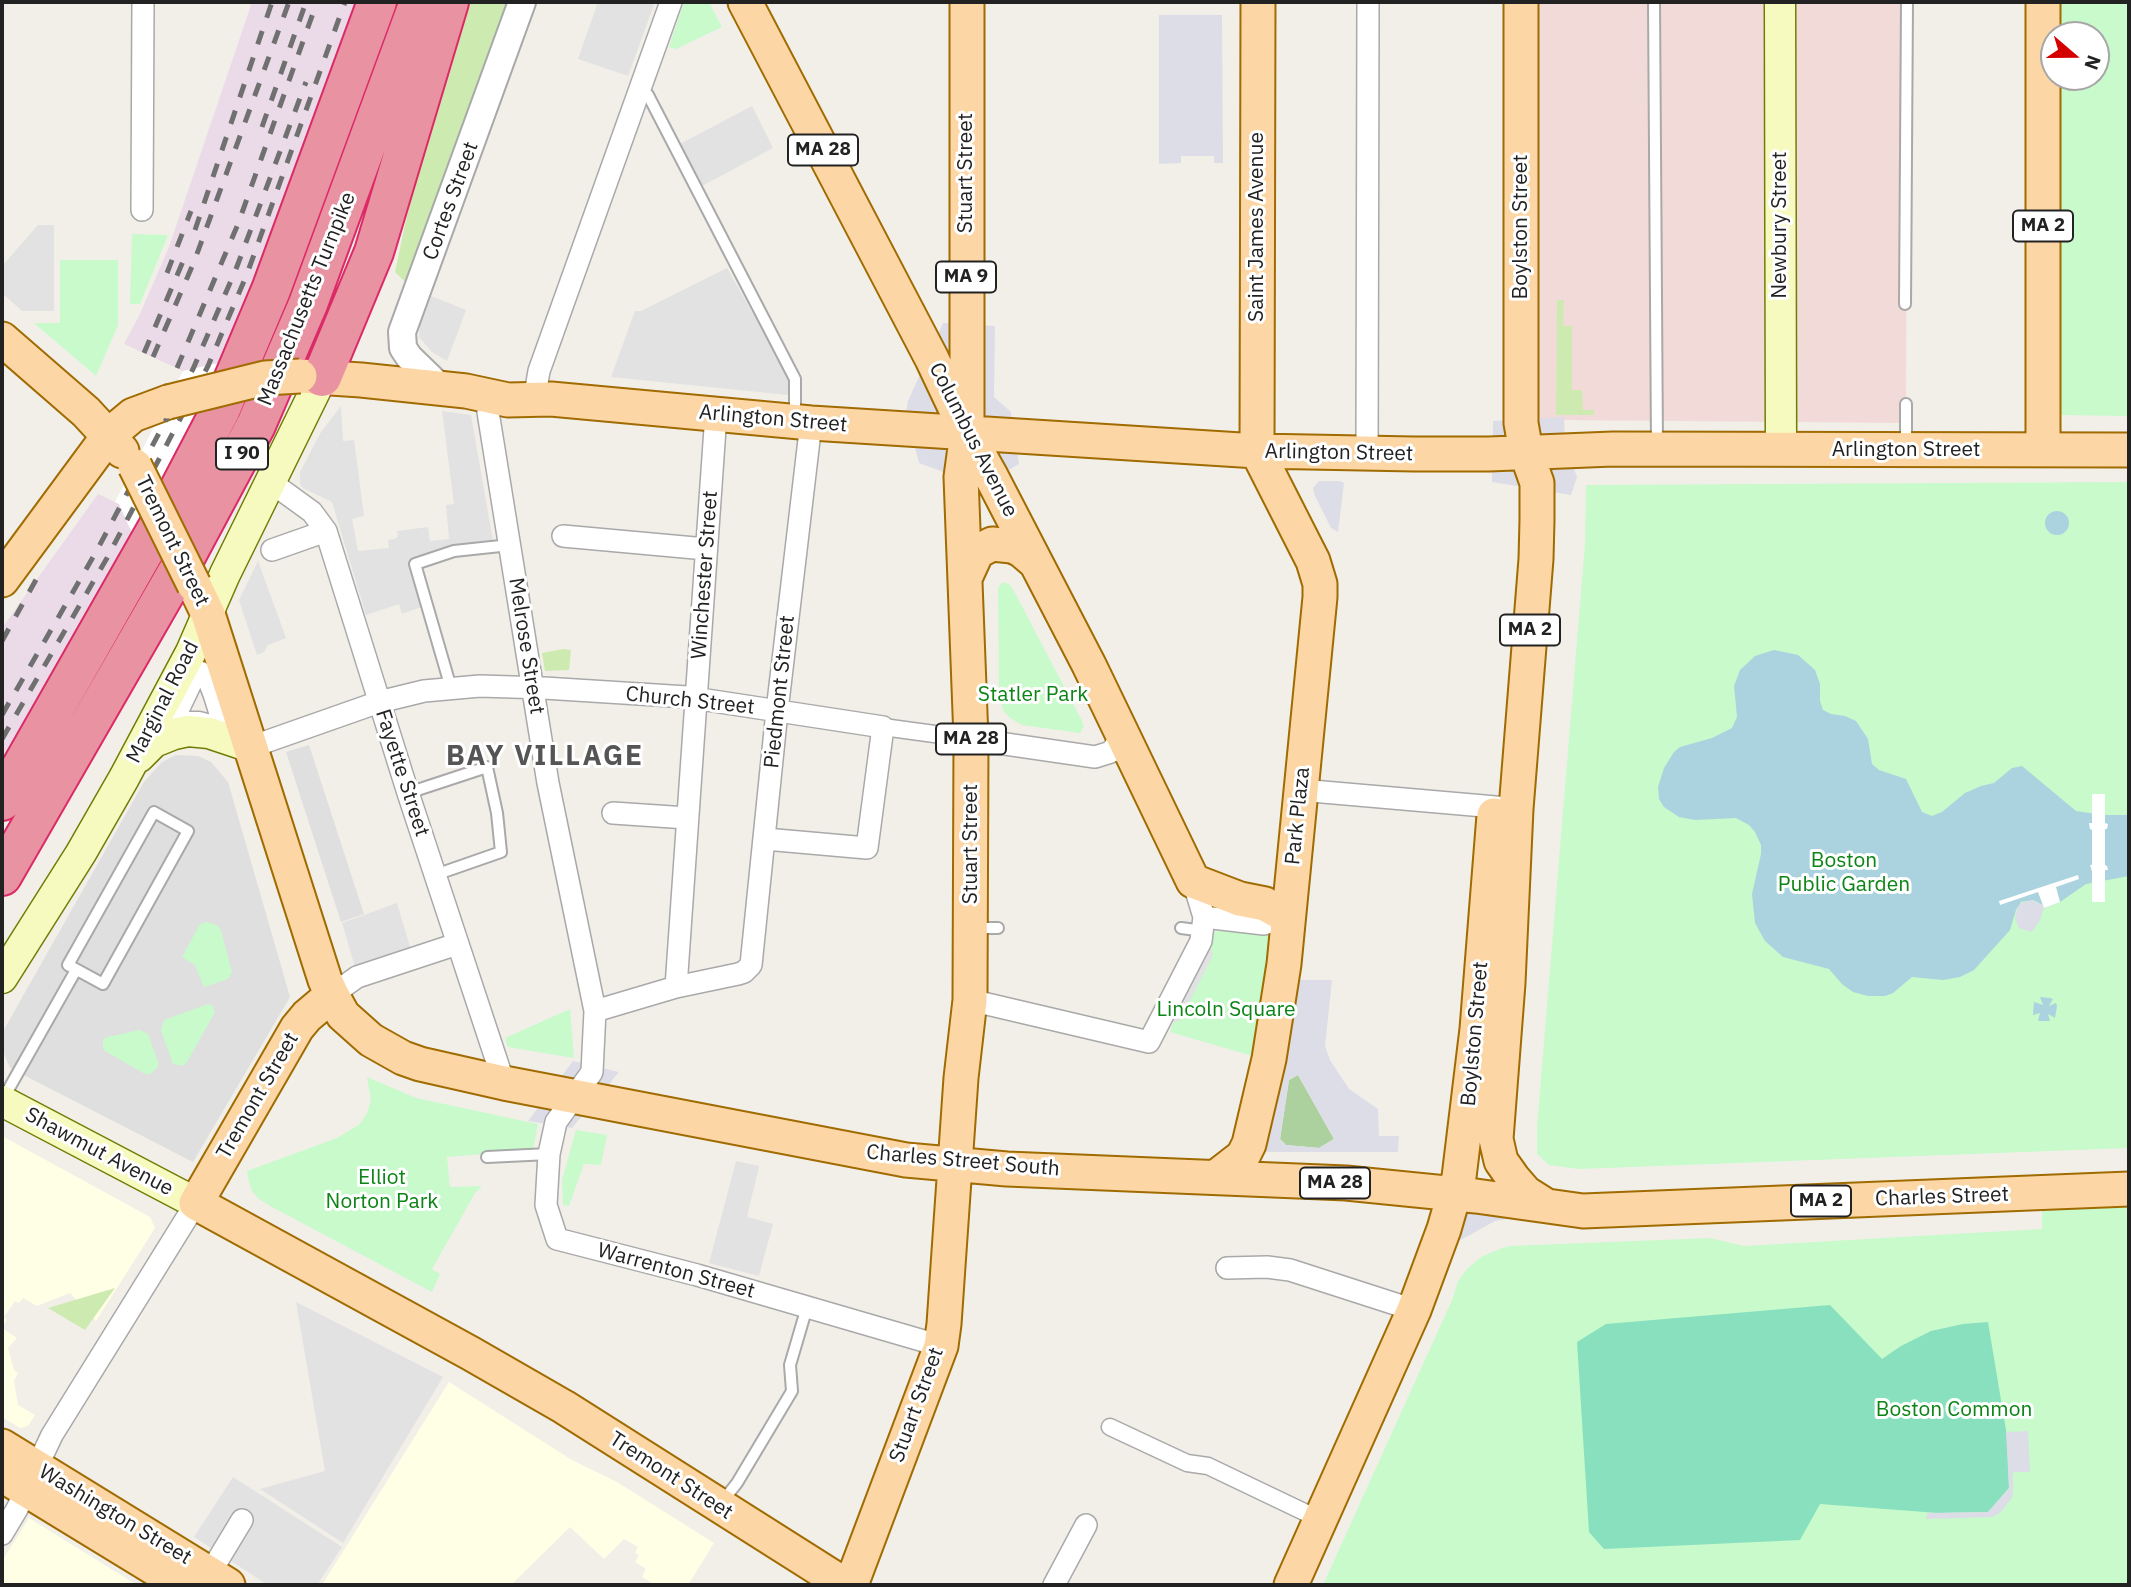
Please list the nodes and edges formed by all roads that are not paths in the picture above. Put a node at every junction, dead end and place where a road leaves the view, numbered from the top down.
1 (143, 2) edge
2 (377, 2) edge
3 (419, 2) edge
4 (450, 2) edge
5 (522, 2) edge
6 (671, 2) edge
7 (745, 2) edge
8 (967, 2) edge
9 (1258, 2) edge
10 (1368, 2) edge
11 (1521, 2) edge
12 (1654, 2) edge
13 (1780, 2) edge
14 (1907, 2) edge
15 (2043, 2) edge
16 (640, 87) junction
17 (142, 209) dead end
18 (1906, 304) dead end
19 (2, 339) edge
20 (311, 377) junction
21 (465, 392) junction
22 (543, 397) junction
23 (1906, 404) dead end
24 (716, 414) junction
25 (803, 423) junction
26 (967, 433) junction
27 (109, 435) junction
28 (1657, 449) junction
29 (1781, 449) junction
30 (1906, 450) junction
31 (2043, 450) junction
32 (2129, 450) edge
33 (1257, 452) junction
34 (1526, 452) junction
35 (1367, 454) junction
36 (272, 483) junction
37 (326, 531) junction
38 (564, 536) dead end
39 (510, 545) junction
40 (706, 549) junction
41 (272, 550) dead end
42 (1035, 562) junction
43 (965, 576) junction
44 (2, 580) edge
45 (201, 600) junction
46 (532, 687) junction
47 (451, 688) junction
48 (698, 698) junction
49 (379, 702) junction
50 (777, 711) junction
51 (883, 727) junction
52 (1122, 732) junction
53 (971, 739) junction
54 (251, 747) junction
55 (124, 778) junction
56 (1300, 790) junction
57 (408, 793) junction
58 (2, 801) edge
59 (1505, 808) junction
60 (613, 813) dead end
61 (687, 818) junction
62 (765, 839) junction
63 (435, 875) junction
64 (2, 876) edge
65 (1193, 881) junction
66 (1289, 917) junction
67 (1204, 924) junction
68 (1181, 928) dead end
69 (457, 943) junction
70 (76, 970) junction
71 (2, 978) edge
72 (676, 986) junction
73 (332, 995) junction
74 (970, 1000) junction
75 (594, 1011) junction
76 (961, 1078) junction
77 (504, 1083) junction
78 (575, 1097) junction
79 (2, 1101) edge
80 (550, 1154) junction
81 (487, 1157) dead end
82 (955, 1165) junction
83 (1007, 1169) junction
84 (1216, 1177) junction
85 (2129, 1189) edge
86 (1454, 1195) junction
87 (196, 1203) junction
88 (1545, 1205) junction
89 (947, 1264) junction
90 (1227, 1268) dead end
91 (807, 1307) junction
92 (1414, 1310) junction
93 (941, 1346) junction
94 (1110, 1427) dead end
95 (2, 1446) edge
96 (21, 1477) edge
97 (718, 1507) junction
98 (242, 1520) dead end
99 (1321, 1520) junction
100 (1086, 1525) dead end
101 (2, 1534) edge
102 (196, 1580) edge
103 (845, 1585) edge
104 (850, 1585) edge
105 (1054, 1585) edge
106 (1291, 1585) edge

1 - 17 street
2 - 58 highway, Massachusetts Turnpike / I 90
3 - 64 highway, Massachusetts Turnpike / I 90
4 - 20 highway
5 - 21 street, Cortes Street
6 - 16 street
7 - 26 main road, Columbus Avenue / MA 28
8 - 26 main road, Stuart Street / MA 9
9 - 33 main road, Saint James Avenue
10 - 35 street
11 - 34 main road, Boylston Street
12 - 28 lane
13 - 29 main road, Newbury Street
14 - 18 lane
15 - 31 main road, MA 2
16 - 22 street
16 - 25 lane
19 - 27 main road, Tremont Street
20 - 21 main road, Arlington Street
20 - 27 main road, Arlington Street, bridge
20 - 36 main road, Marginal Road
21 - 22 main road, Arlington Street
21 - 39 street, Melrose Street
22 - 24 main road, Arlington Street
23 - 30 lane
24 - 25 main road, Arlington Street
24 - 40 street, Winchester Street
25 - 26 main road, Arlington Street
25 - 50 street, Piedmont Street
26 - 33 main road, Arlington Street
26 - 42 main road, Columbus Avenue
26 - 43 main road, Stuart Street / MA 28
27 - 44 main road, Arlington Street
27 - 45 main road, Tremont Street, bridge
28 - 29 main road, Arlington Street
28 - 34 main road, Arlington Street
29 - 30 main road, Arlington Street
30 - 31 main road, Arlington Street
31 - 32 main road, Arlington Street
33 - 35 main road, Arlington Street
33 - 56 main road, Park Plaza
34 - 35 main road, Arlington Street
34 - 59 main road, Boylston Street / MA 2
36 - 37 street, Fayette Street
36 - 45 main road, Marginal Road
37 - 41 street
37 - 49 street, Fayette Street
38 - 40 street
39 - 46 street, Melrose Street
39 - 47 lane
40 - 48 street, Winchester Street
42 - 43 main road
42 - 52 main road, Columbus Avenue
43 - 53 main road, Stuart Street / MA 28
45 - 54 main road, Tremont Street
45 - 55 main road, Marginal Road
46 - 47 street, Church Street
46 - 48 street, Church Street
46 - 75 street, Melrose Street
47 - 49 street, Church Street
48 - 50 street, Church Street
48 - 61 street, Winchester Street
49 - 54 street, Church Street
49 - 57 street, Fayette Street
50 - 51 street, Church Street
50 - 62 street, Piedmont Street
51 - 53 street, Church Street
51 - 62 street
52 - 53 street, Church Street
52 - 65 main road, Columbus Avenue
53 - 74 main road, Stuart Street / MA 28
54 - 55 main road
54 - 73 main road, Tremont Street
55 - 71 main road, Marginal Road
56 - 59 street
56 - 66 main road, Park Plaza
57 - 63 street, Fayette Street
57 - 63 lane
59 - 86 main road, Boylston Street
59 - 88 main road, Boylston Street / MA 2
60 - 61 street
61 - 72 street, Winchester Street
62 - 72 street, Piedmont Street
63 - 69 street, Fayette Street
65 - 66 main road
65 - 67 street, Columbus Avenue
66 - 67 street
66 - 84 main road, Park Plaza
67 - 68 lane
67 - 74 street
69 - 73 street
69 - 77 street, Fayette Street
70 - 70 lane
70 - 79 lane
72 - 75 street
73 - 77 main road, Charles Street South
73 - 87 main road, Tremont Street
74 - 76 main road, Stuart Street / MA 28
75 - 78 street, Melrose Street
76 - 82 main road, Stuart Street
76 - 83 main road, MA 28
77 - 78 main road, Charles Street South
78 - 80 street, Warrenton Street
78 - 82 main road, Charles Street South
79 - 87 main road, Shawmut Avenue
80 - 81 lane
80 - 91 street, Warrenton Street
82 - 83 main road, Charles Street South
82 - 89 main road, Stuart Street
83 - 84 main road, Charles Street South / MA 28
83 - 89 main road
84 - 86 main road, Charles Street South / MA 28
85 - 88 main road, Charles Street / MA 2
86 - 88 main road, Charles Street South / MA 28
86 - 92 main road, Boylston Street
87 - 96 street
87 - 97 main road, Tremont Street
89 - 93 main road, Stuart Street
90 - 92 street
91 - 93 street, Warrenton Street
91 - 97 lane
92 - 99 main road, Boylston Street
93 - 104 main road, Stuart Street
94 - 99 street
95 - 96 main road, Washington Street
96 - 101 street
96 - 102 main road, Washington Street
97 - 103 main road, Tremont Street
98 - 102 street
99 - 106 main road, Boylston Street
100 - 105 street

